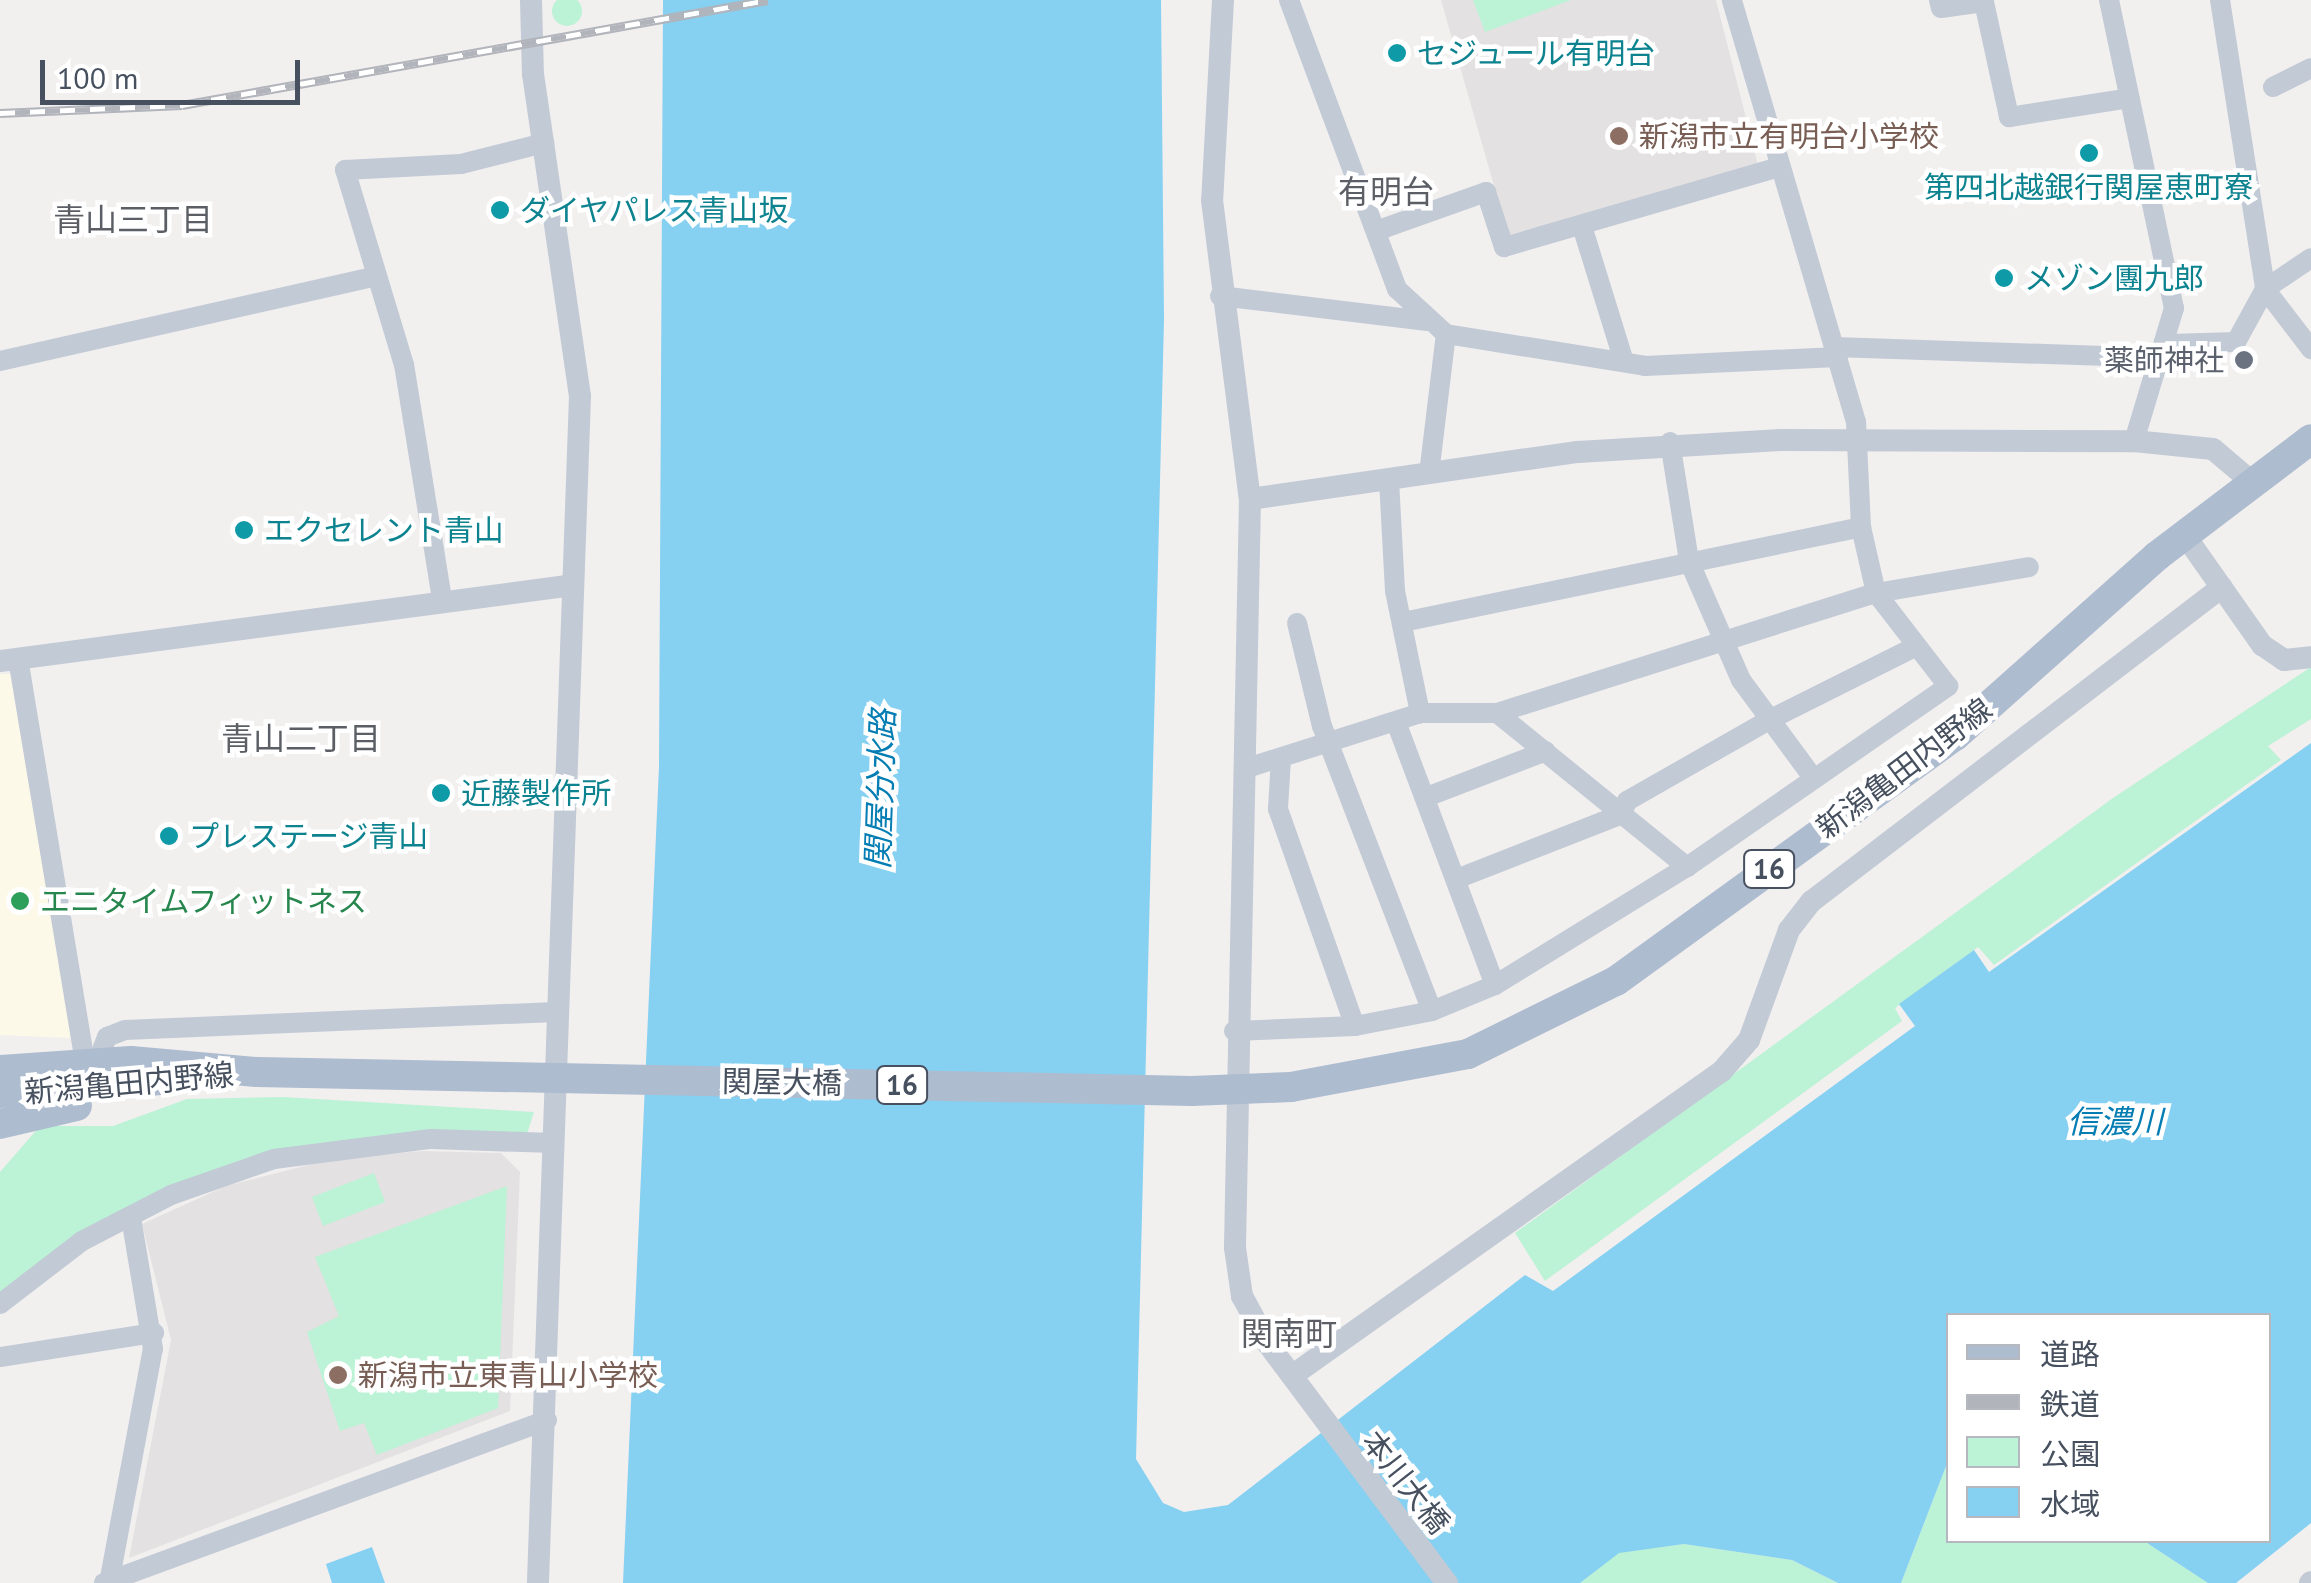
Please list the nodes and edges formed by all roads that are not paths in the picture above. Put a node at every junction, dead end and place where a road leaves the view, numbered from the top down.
1 (531, 0) edge
2 (1223, 0) edge
3 (1289, 0) edge
4 (1732, 0) edge
5 (1939, 0) edge
6 (2109, 0) edge
7 (2220, 0) edge
8 (2311, 68) edge
9 (2273, 86) dead end
10 (2130, 98) junction
11 (544, 143) junction
12 (1780, 167) junction
13 (1582, 226) junction
14 (1376, 231) junction
15 (2311, 258) edge
16 (372, 277) junction
17 (2265, 290) junction
18 (1220, 296) junction
19 (1428, 322) junction
20 (1446, 334) junction
21 (2311, 350) edge
22 (2166, 351) junction
23 (1836, 352) junction
24 (0, 361) edge
25 (1624, 362) junction
26 (2311, 439) edge
27 (1860, 441) junction
28 (2134, 441) junction
29 (1670, 442) junction
30 (1428, 474) junction
31 (1389, 480) junction
32 (2253, 483) junction
33 (1250, 499) junction
34 (1861, 526) junction
35 (2184, 534) junction
36 (1689, 562) junction
37 (2029, 567) dead end
38 (567, 586) junction
39 (2222, 587) junction
40 (1876, 593) junction
41 (442, 599) junction
42 (1403, 622) junction
43 (1296, 624) dead end
44 (1723, 638) junction
45 (1911, 649) junction
46 (2311, 657) edge
47 (9, 660) edge
48 (1420, 713) junction
49 (1497, 713) junction
50 (1769, 720) junction
51 (1396, 722) junction
52 (1329, 742) junction
53 (1546, 751) junction
54 (1281, 758) junction
55 (1247, 768) junction
56 (1814, 779) junction
57 (1429, 796) junction
58 (1622, 814) junction
59 (1687, 867) junction
60 (1459, 878) junction
61 (1496, 984) junction
62 (1432, 1011) junction
63 (557, 1012) junction
64 (1355, 1026) junction
65 (1234, 1031) junction
66 (91, 1064) junction
67 (0, 1070) edge
68 (258, 1072) junction
69 (513, 1076) joint
70 (187, 1078) junction
71 (1291, 1087) joint
72 (0, 1093) edge
73 (0, 1124) edge
74 (554, 1142) junction
75 (131, 1217) junction
76 (0, 1304) edge
77 (154, 1333) junction
78 (0, 1357) edge
79 (1293, 1375) junction
80 (548, 1420) junction
81 (107, 1582) edge
82 (538, 1583) edge
83 (1446, 1583) edge

1 - 11 street
2 - 18 street, 本川大橋
3 - 14 street
4 - 12 street
5 - 10 street
6 - 10 street
7 - 17 street
8 - 9 street
10 - 22 street
11 - 16 street
11 - 38 street
12 - 13 street
12 - 23 street
13 - 14 street
13 - 25 street
14 - 19 street
15 - 17 street
16 - 24 street
16 - 41 street
17 - 21 street
17 - 22 street
18 - 19 street
18 - 33 street, 本川大橋
19 - 20 street
20 - 25 street
20 - 30 street
22 - 23 street
22 - 28 street
23 - 25 street
23 - 27 street
26 - 32 main road, 新潟亀田内野線 / 16
27 - 28 street
27 - 29 street
27 - 34 street
28 - 32 street
29 - 30 street
29 - 36 street
30 - 31 street
31 - 33 street
31 - 42 street
32 - 35 main road, 新潟亀田内野線 / 16
33 - 55 street, 本川大橋
34 - 36 street
34 - 40 street
35 - 39 street
35 - 71 main road, 新潟亀田内野線 / 16
36 - 42 street
36 - 44 street
37 - 40 street
38 - 41 street
38 - 63 street
39 - 46 street
39 - 79 street
40 - 44 street
40 - 45 street
41 - 47 street
42 - 48 street
43 - 52 street
44 - 49 street
44 - 50 street
45 - 50 street
45 - 56 street
47 - 66 street
48 - 49 street
48 - 51 street
49 - 53 street
50 - 56 street
50 - 58 street
51 - 52 street
51 - 57 street
52 - 54 street
52 - 62 street
53 - 57 street
53 - 58 street
54 - 55 street
54 - 64 street
55 - 65 street, 本川大橋
56 - 59 street
57 - 60 street
58 - 59 street
58 - 60 street
59 - 61 street
60 - 61 street
61 - 62 street
62 - 64 street
63 - 66 street
63 - 74 street
64 - 65 street
65 - 79 street, 本川大橋
66 - 67 main road, 新潟亀田内野線 / 16
66 - 68 main road, 新潟亀田内野線 / 16
68 - 69 main road, 新潟亀田内野線 / 16
68 - 70 main road, 新潟亀田内野線 / 16
69 - 71 main road, 関屋大橋 / 16
70 - 72 main road, 新潟亀田内野線 / 16
70 - 73 main road
74 - 75 street
74 - 80 street
75 - 76 street
75 - 77 street
77 - 78 street
77 - 81 street
79 - 83 street, 本川大橋
80 - 81 street
80 - 82 street

